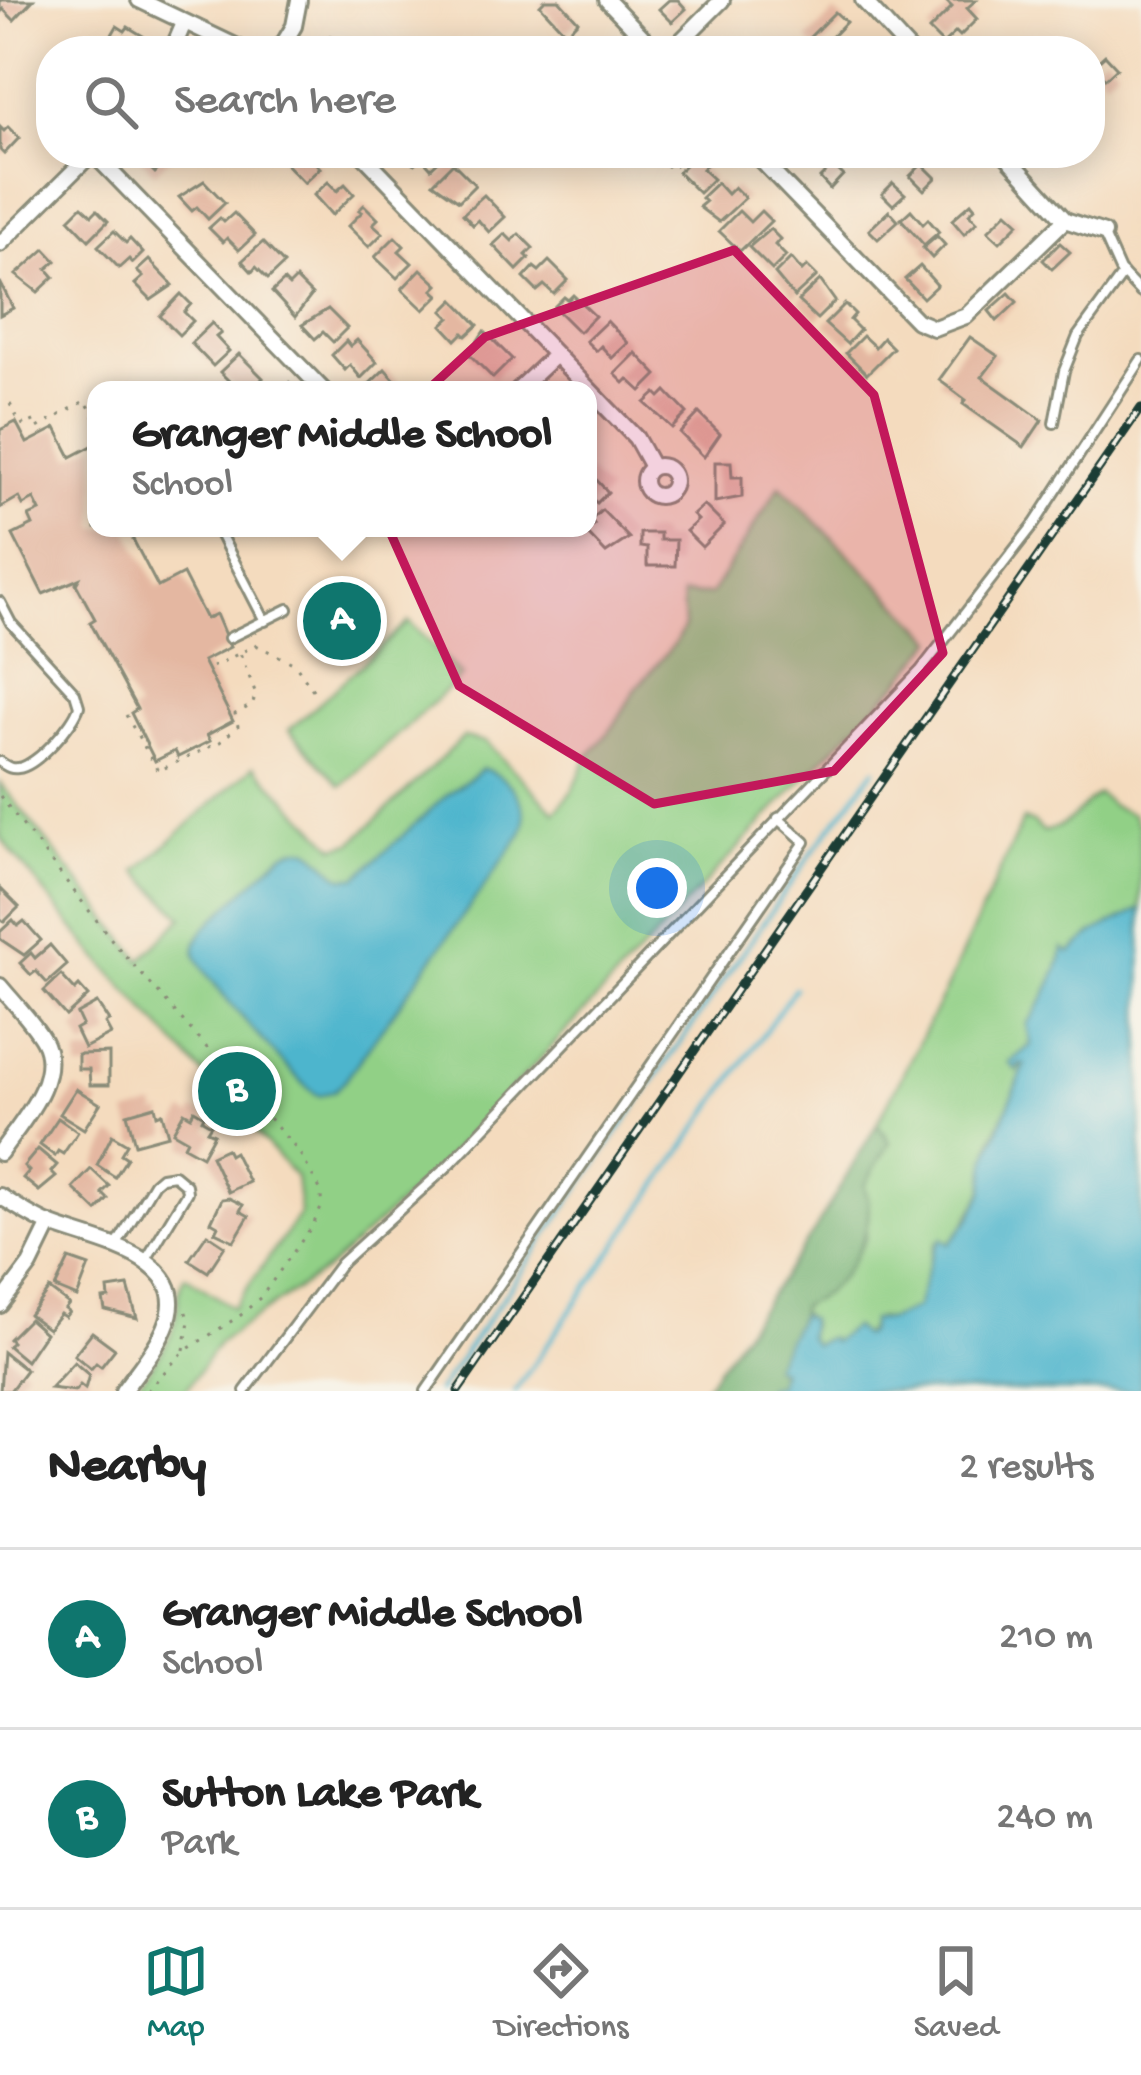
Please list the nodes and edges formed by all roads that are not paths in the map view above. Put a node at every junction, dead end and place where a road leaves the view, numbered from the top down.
1 (139, 0) edge
2 (299, 0) edge
3 (607, 0) edge
4 (722, 0) edge
5 (863, 0) edge
6 (184, 23) junction
7 (178, 36) edge
8 (213, 36) edge
9 (288, 36) edge
10 (642, 36) edge
11 (686, 36) edge
12 (896, 36) edge
13 (78, 168) edge
14 (107, 168) edge
15 (375, 168) edge
16 (768, 168) edge
17 (1018, 168) edge
18 (1065, 220) junction
19 (1104, 233) joint
20 (0, 244) edge
21 (1123, 274) junction
22 (1141, 293) edge
23 (555, 355) junction
24 (1141, 360) edge
25 (313, 381) edge
26 (528, 381) edge
27 (580, 381) edge
28 (597, 398) edge
29 (1054, 423) dead end
30 (652, 467) dead end
31 (222, 537) edge
32 (0, 602) edge
33 (288, 609) dead end
34 (265, 621) junction
35 (230, 638) dead end
36 (0, 762) edge
37 (778, 818) junction
38 (0, 986) edge
39 (0, 1153) edge
40 (0, 1196) edge
41 (50, 1224) junction
42 (116, 1246) junction
43 (146, 1260) junction
44 (0, 1305) edge
45 (123, 1391) edge
46 (245, 1391) edge
47 (426, 1391) edge

1 - 6 street
2 - 9 street
3 - 10 street
4 - 11 street
5 - 12 street
6 - 7 street
6 - 8 street
13 - 20 street
14 - 25 street
15 - 23 street
16 - 18 street
17 - 18 street
18 - 19 street
19 - 21 lane
21 - 22 lane
21 - 29 lane
23 - 26 street
23 - 27 street
24 - 37 lane
28 - 30 street
31 - 34 lane
32 - 36 lane
33 - 34 lane
34 - 35 lane
37 - 46 lane
37 - 47 lane
38 - 39 street
40 - 41 street
41 - 42 street
41 - 44 street
42 - 43 street
42 - 43 lane
43 - 45 street

